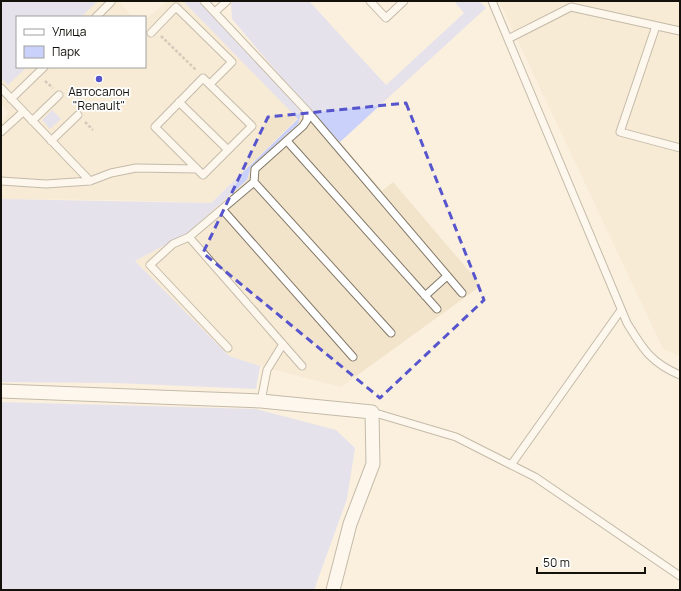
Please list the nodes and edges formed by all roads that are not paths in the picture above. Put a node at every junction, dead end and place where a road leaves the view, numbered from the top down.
1 (204, 1) edge
2 (227, 1) edge
3 (370, 1) edge
4 (404, 1) edge
5 (492, 1) edge
6 (112, 2) dead end
7 (215, 12) junction
8 (97, 16) edge
9 (656, 26) junction
10 (153, 31) road end
11 (680, 31) edge
12 (508, 39) junction
13 (43, 68) edge
14 (210, 84) junction
15 (1, 88) edge
16 (59, 95) dead end
17 (11, 99) junction
18 (179, 102) junction
19 (306, 111) junction
20 (23, 112) junction
21 (78, 115) dead end
22 (32, 121) junction
23 (1, 132) edge
24 (51, 141) junction
25 (287, 141) junction
26 (680, 148) edge
27 (228, 150) junction
28 (197, 169) junction
29 (1, 181) edge
30 (90, 181) junction
31 (254, 182) junction
32 (222, 209) junction
33 (189, 237) junction
34 (448, 276) junction
35 (462, 293) dead end
36 (425, 296) junction
37 (437, 309) dead end
38 (621, 310) junction
39 (391, 333) dead end
40 (283, 344) junction
41 (228, 348) dead end
42 (353, 357) dead end
43 (302, 366) dead end
44 (680, 375) edge
45 (1, 391) edge
46 (261, 401) junction
47 (372, 412) junction
48 (511, 465) junction
49 (680, 576) edge
50 (332, 590) edge

1 - 7 lane
2 - 7 lane
3 - 4 lane
5 - 12 lane
6 - 8 lane
7 - 19 lane
9 - 11 lane
9 - 12 lane
9 - 26 lane
10 - 14 lane
12 - 38 lane
13 - 17 lane
14 - 18 lane
14 - 27 lane
15 - 17 lane
16 - 22 lane
17 - 20 lane
18 - 27 lane
18 - 28 lane
19 - 25 lane
19 - 34 lane
20 - 22 lane
20 - 23 lane
21 - 24 lane
22 - 24 lane
24 - 30 lane
25 - 31 lane
25 - 36 lane
27 - 28 lane
28 - 30 lane
29 - 30 lane
31 - 32 lane
31 - 39 lane
32 - 33 lane
32 - 42 lane
33 - 40 lane
33 - 41 lane
34 - 35 lane
34 - 36 lane
36 - 37 lane
38 - 44 lane
38 - 48 lane
40 - 43 lane
40 - 46 lane
45 - 46 street
46 - 47 street
47 - 48 lane
47 - 50 street
48 - 49 lane

